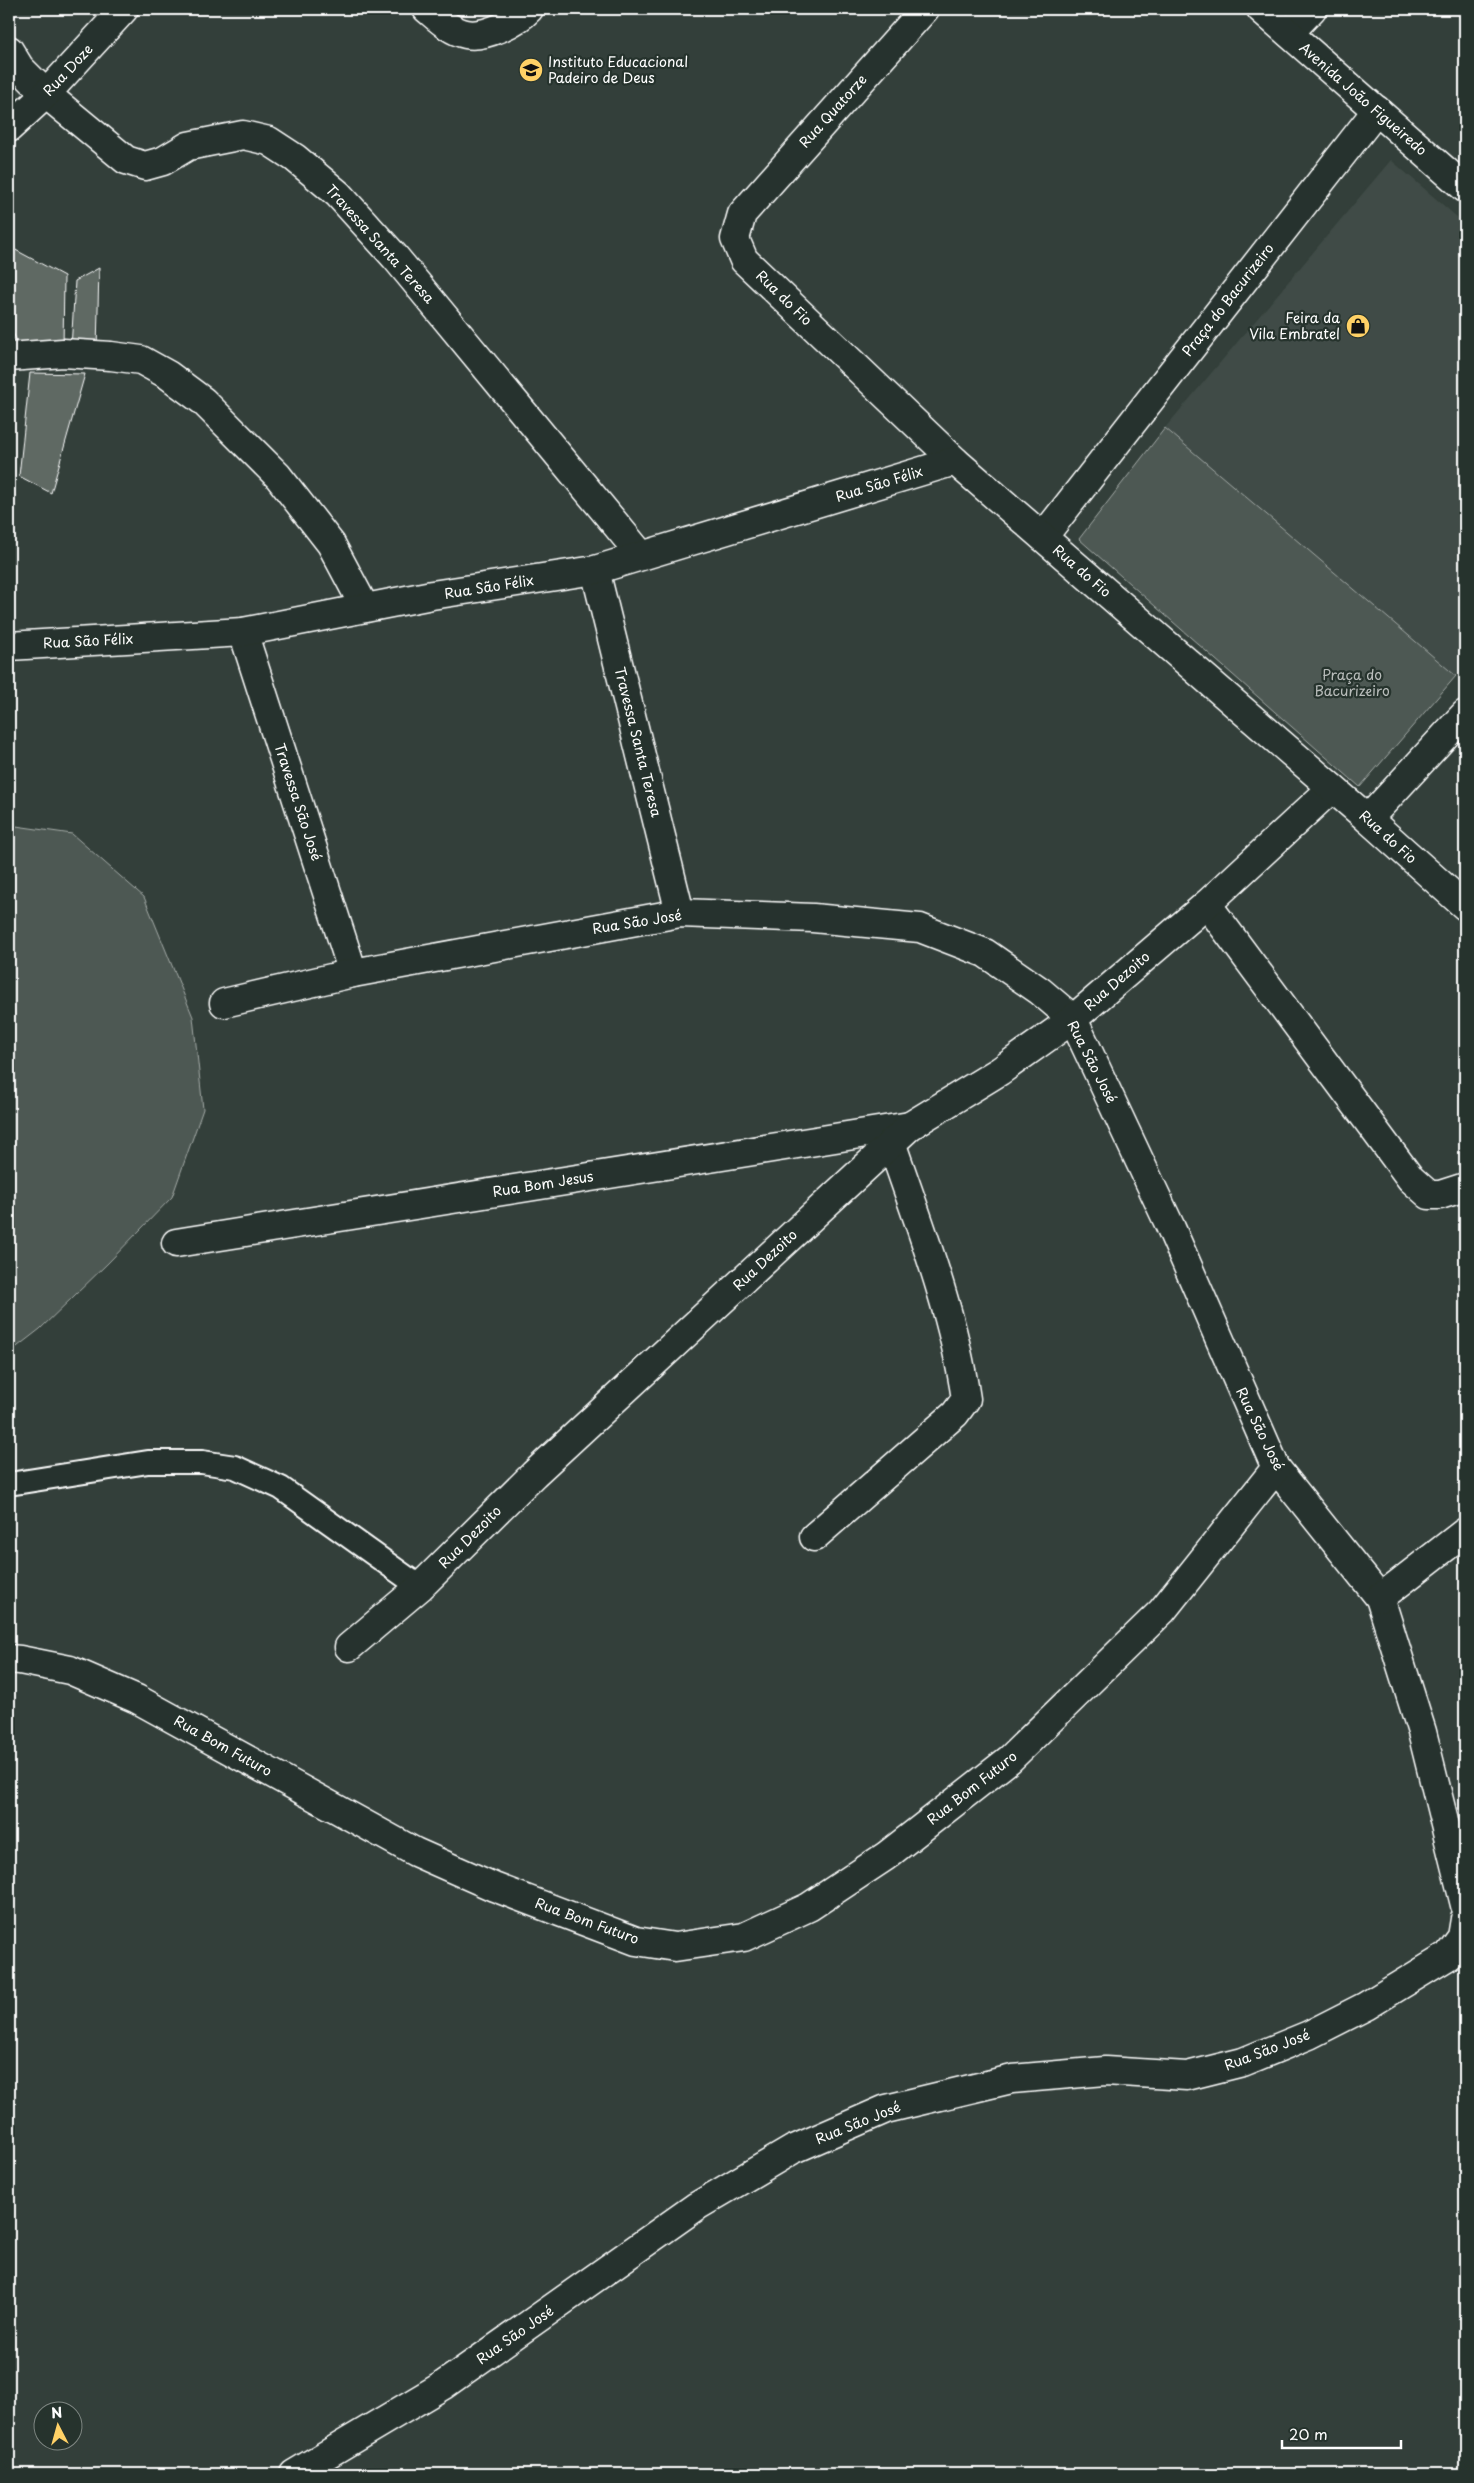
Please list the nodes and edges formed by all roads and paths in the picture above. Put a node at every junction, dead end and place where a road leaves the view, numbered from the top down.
1 (124, 9) edge
2 (427, 9) edge
3 (529, 9) edge
4 (925, 9) edge
5 (1261, 9) edge
6 (1312, 9) edge
7 (1289, 33) junction
8 (9, 50) edge
9 (46, 94) junction
10 (1377, 110) junction
11 (9, 128) edge
12 (1465, 188) edge
13 (742, 214) joint
14 (9, 357) edge
15 (955, 461) junction
16 (1043, 537) junction
17 (641, 555) junction
18 (595, 570) junction
19 (365, 608) junction
20 (243, 632) junction
21 (9, 646) edge
22 (1465, 714) edge
23 (1332, 788) junction
24 (1368, 819) junction
25 (1207, 904) junction
26 (1465, 906) edge
27 (680, 913) junction
28 (353, 972) junction
29 (224, 1003) dead end
30 (1073, 1019) junction
31 (901, 1134) junction
32 (1465, 1187) edge
33 (176, 1243) dead end
34 (1276, 1468) junction
35 (9, 1484) edge
36 (1465, 1532) edge
37 (814, 1537) dead end
38 (420, 1587) junction
39 (1380, 1598) junction
40 (349, 1647) dead end
41 (9, 1659) edge
42 (1465, 1905) edge
43 (1465, 1919) edge
44 (294, 2474) edge

1 - 9 street, Rua Doze
2 - 3 street
4 - 13 street, Rua Quatorze
5 - 7 street, Avenida João Figueiredo
6 - 7 street
7 - 10 street, Avenida João Figueiredo
8 - 9 street, Travessa Santa Teresa
9 - 11 street, Rua Doze
9 - 17 street, Travessa Santa Teresa
10 - 12 street, Avenida João Figueiredo
10 - 16 street, Praça do Bacurizeiro
13 - 15 street, Rua do Fio
14 - 19 street
15 - 16 street, Rua do Fio
15 - 17 street, Rua São Félix
16 - 23 street, Rua do Fio
17 - 18 street, Rua São Félix
18 - 19 street, Rua São Félix
18 - 27 street, Travessa Santa Teresa
19 - 20 street, Rua São Félix
20 - 21 street, Rua São Félix
20 - 28 street, Travessa São José
22 - 24 street
23 - 24 street, Rua do Fio
23 - 25 street, Rua Dezoito
24 - 26 street, Rua do Fio
25 - 30 street, Rua Dezoito
25 - 32 street
27 - 28 street, Rua São José
27 - 30 street, Rua São José
28 - 29 street, Rua São José
30 - 31 street, Rua Dezoito
30 - 34 street, Rua São José
31 - 33 street, Rua Bom Jesus
31 - 37 street
31 - 38 street, Rua Dezoito
34 - 39 street, Rua São José
34 - 41 street, Rua Bom Futuro
35 - 38 lane
36 - 39 street
38 - 40 street, Rua Dezoito
39 - 42 street, Rua São José
43 - 44 street, Rua São José

